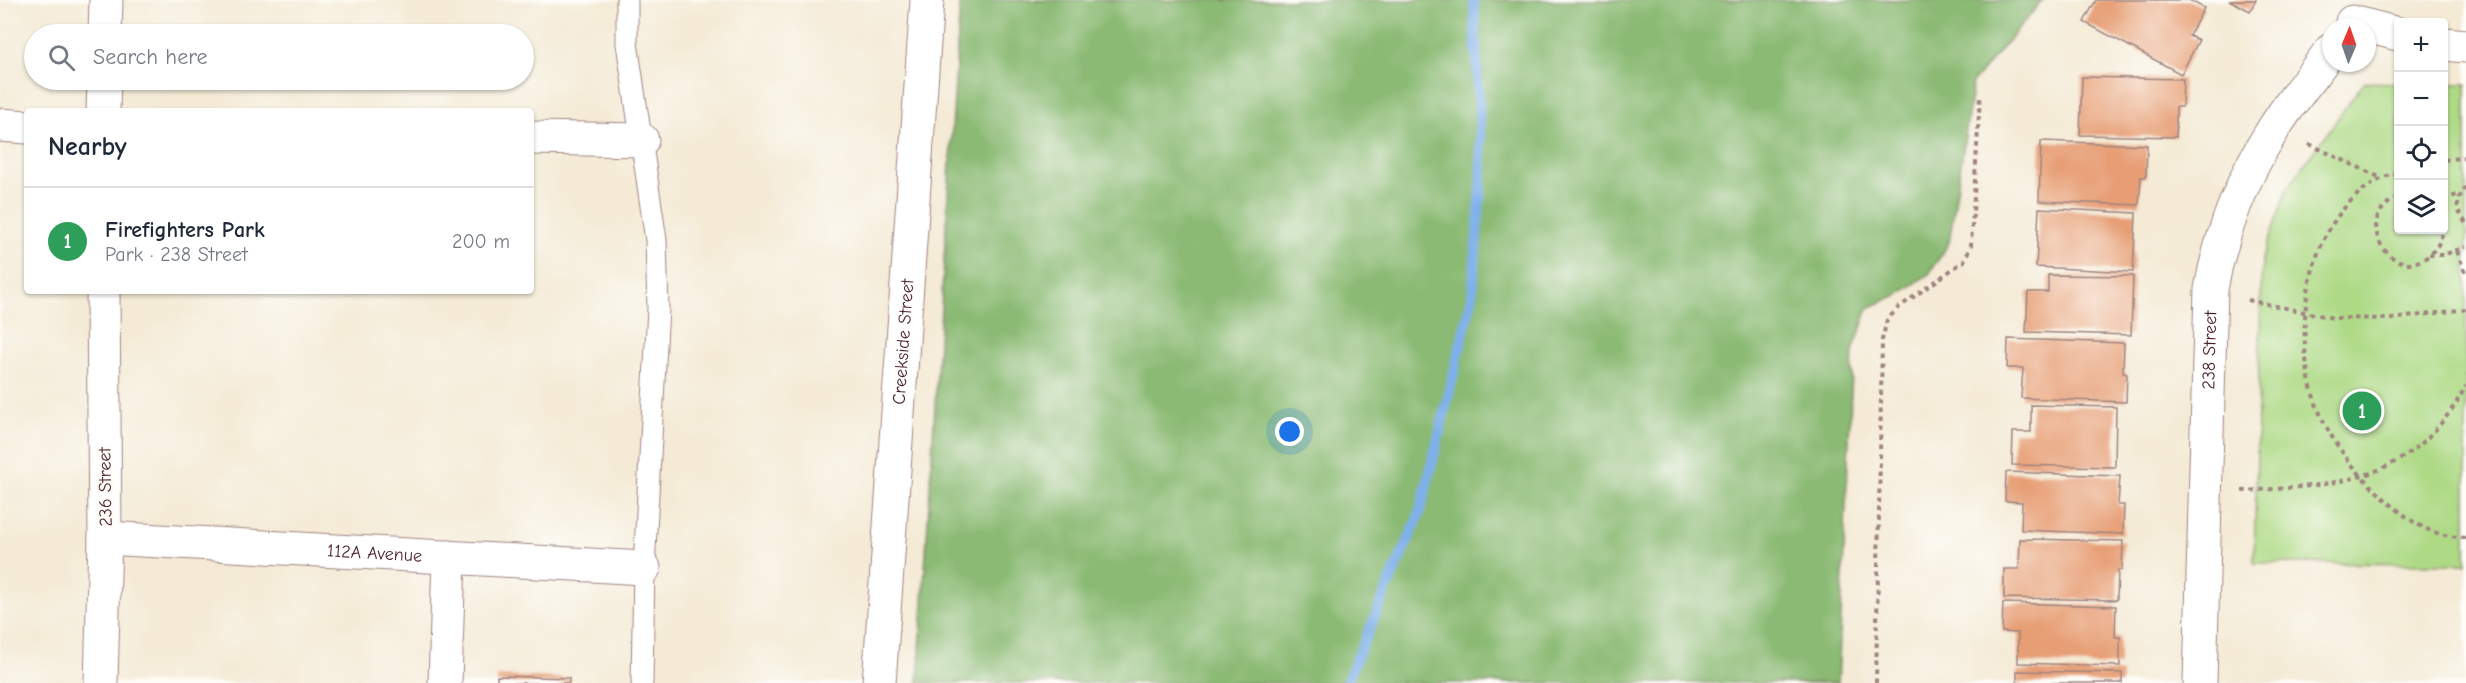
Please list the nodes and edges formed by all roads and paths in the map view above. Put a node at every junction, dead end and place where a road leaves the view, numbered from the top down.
1 (106, 0) edge
2 (627, 0) edge
3 (927, 0) edge
4 (2356, 16) edge
5 (105, 24) edge
6 (2394, 32) edge
7 (2448, 44) edge
8 (2466, 46) edge
9 (2322, 62) edge
10 (104, 90) edge
11 (1980, 97) dead end
12 (104, 108) edge
13 (0, 125) edge
14 (24, 127) edge
15 (534, 138) edge
16 (642, 140) junction
17 (2309, 144) dead end
18 (2466, 157) edge
19 (2448, 159) edge
20 (2394, 174) edge
21 (2381, 178) junction
22 (2466, 187) edge
23 (2461, 193) junction
24 (2448, 198) edge
25 (2394, 201) edge
26 (2466, 224) edge
27 (2441, 234) edge
28 (2466, 247) edge
29 (2457, 251) junction
30 (2429, 255) junction
31 (2466, 274) edge
32 (103, 294) edge
33 (2248, 300) dead end
34 (2466, 309) edge
35 (2304, 314) junction
36 (2466, 387) edge
37 (2359, 476) junction
38 (2242, 491) dead end
39 (105, 538) junction
40 (2466, 538) edge
41 (449, 557) junction
42 (644, 568) junction
43 (101, 683) edge
44 (445, 683) edge
45 (642, 683) edge
46 (879, 683) edge
47 (1876, 683) edge
48 (2200, 683) edge

1 - 5 street
2 - 16 lane
3 - 46 street, Creekside Street
4 - 6 street
7 - 8 street
9 - 48 street, 238 Street
10 - 12 street
11 - 47 path
13 - 14 street
15 - 16 street
16 - 42 lane
17 - 21 path
18 - 19 path
20 - 21 path
21 - 35 path
22 - 23 path
23 - 24 path
23 - 26 path
25 - 30 path
27 - 30 path
28 - 29 path
29 - 30 path
29 - 31 path
32 - 39 street, 236 Street
33 - 35 path
34 - 35 path
35 - 37 path
36 - 37 path
37 - 38 path
37 - 40 path
39 - 41 street, 112A Avenue
39 - 43 street, 236 Street
41 - 42 street, 112A Avenue
41 - 44 street
42 - 45 lane

